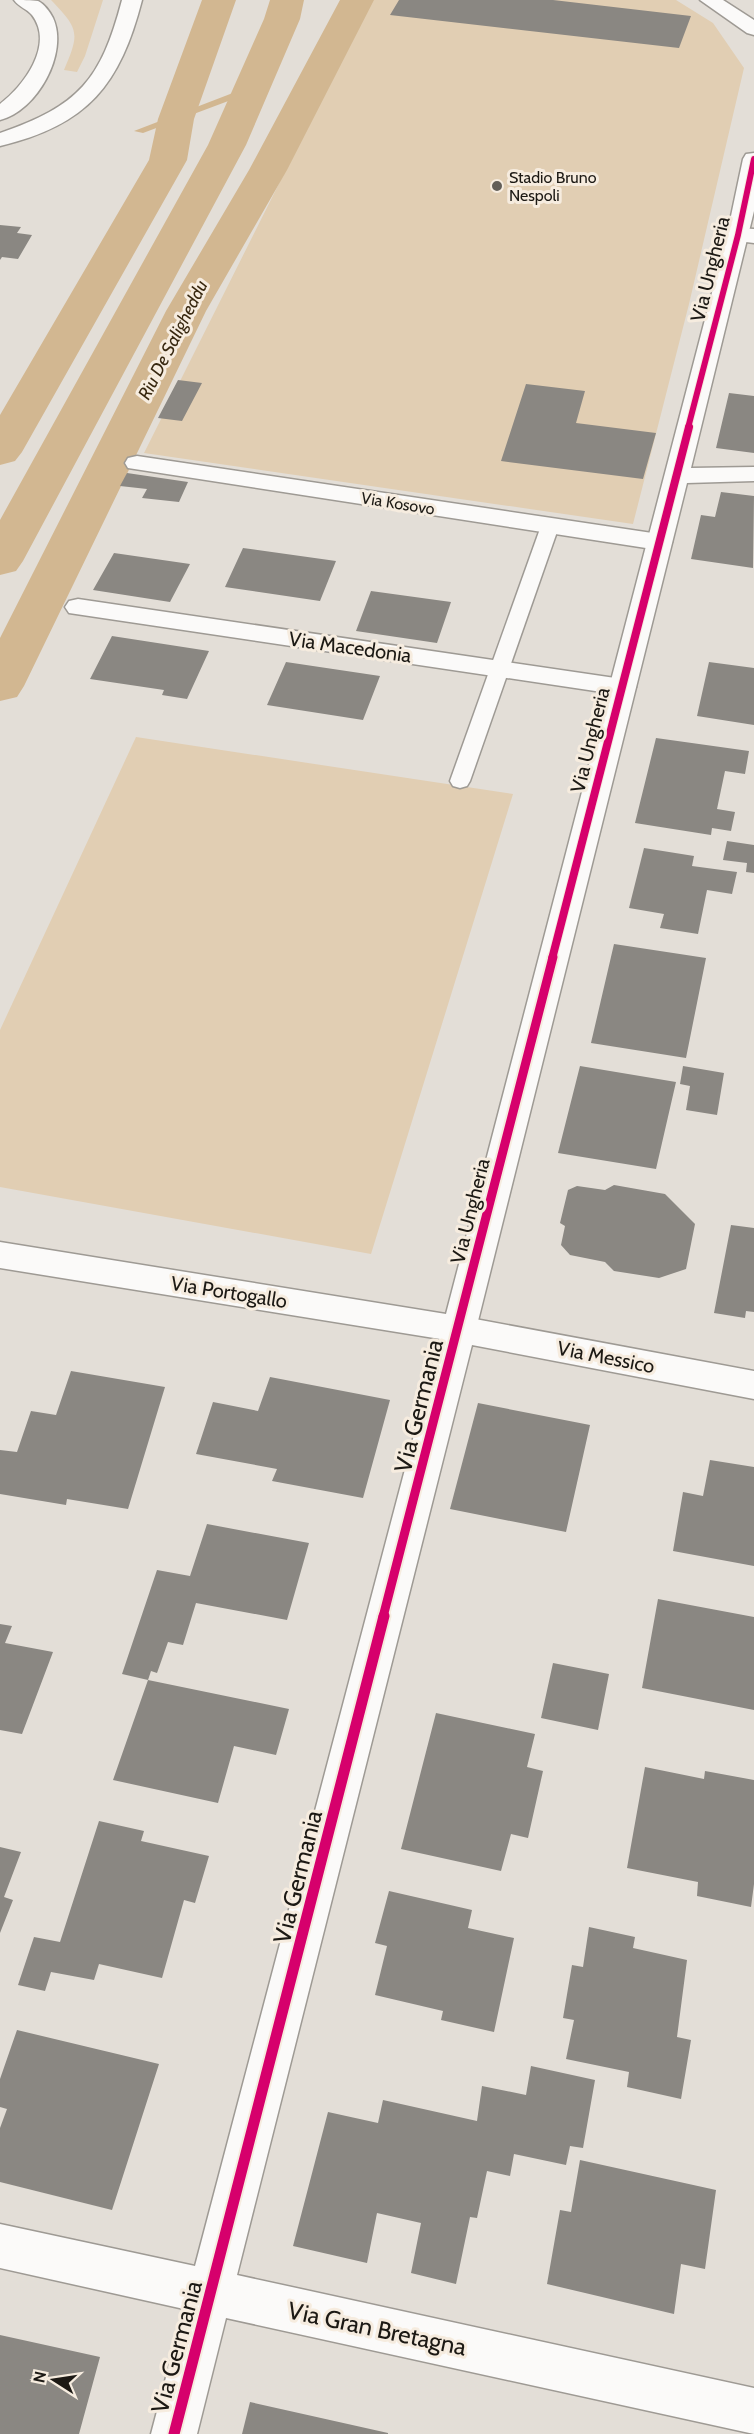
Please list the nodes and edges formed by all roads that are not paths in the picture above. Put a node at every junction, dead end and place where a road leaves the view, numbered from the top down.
1 (24, 0) edge
2 (132, 0) edge
3 (710, 0) edge
4 (754, 29) edge
5 (0, 114) edge
6 (0, 140) edge
7 (754, 159) edge
8 (746, 236) edge
9 (137, 463) dead end
10 (754, 474) edge
11 (676, 477) junction
12 (550, 526) junction
13 (659, 542) junction
14 (78, 607) dead end
15 (500, 669) junction
16 (622, 687) junction
17 (460, 781) dead end
18 (0, 1254) edge
19 (459, 1329) junction
20 (754, 1385) edge
21 (0, 2246) edge
22 (212, 2292) junction
23 (754, 2412) edge
24 (174, 2434) edge

1 - 5 street
2 - 6 street
3 - 4 street
7 - 8 street, Via Ungheria
8 - 11 street, Via Ungheria
9 - 12 street, Via Kosovo
10 - 11 street
11 - 13 street, Via Ungheria
12 - 13 street, Via Kosovo
12 - 15 lane
13 - 16 street, Via Ungheria
14 - 15 street, Via Macedonia
15 - 16 street, Via Macedonia
15 - 17 lane
16 - 19 street, Via Ungheria
18 - 19 street, Via Portogallo
19 - 20 street, Via Messico
19 - 22 street, Via Germania
21 - 22 street, Via Gran Bretagna
22 - 23 street, Via Gran Bretagna
22 - 24 street, Via Germania

